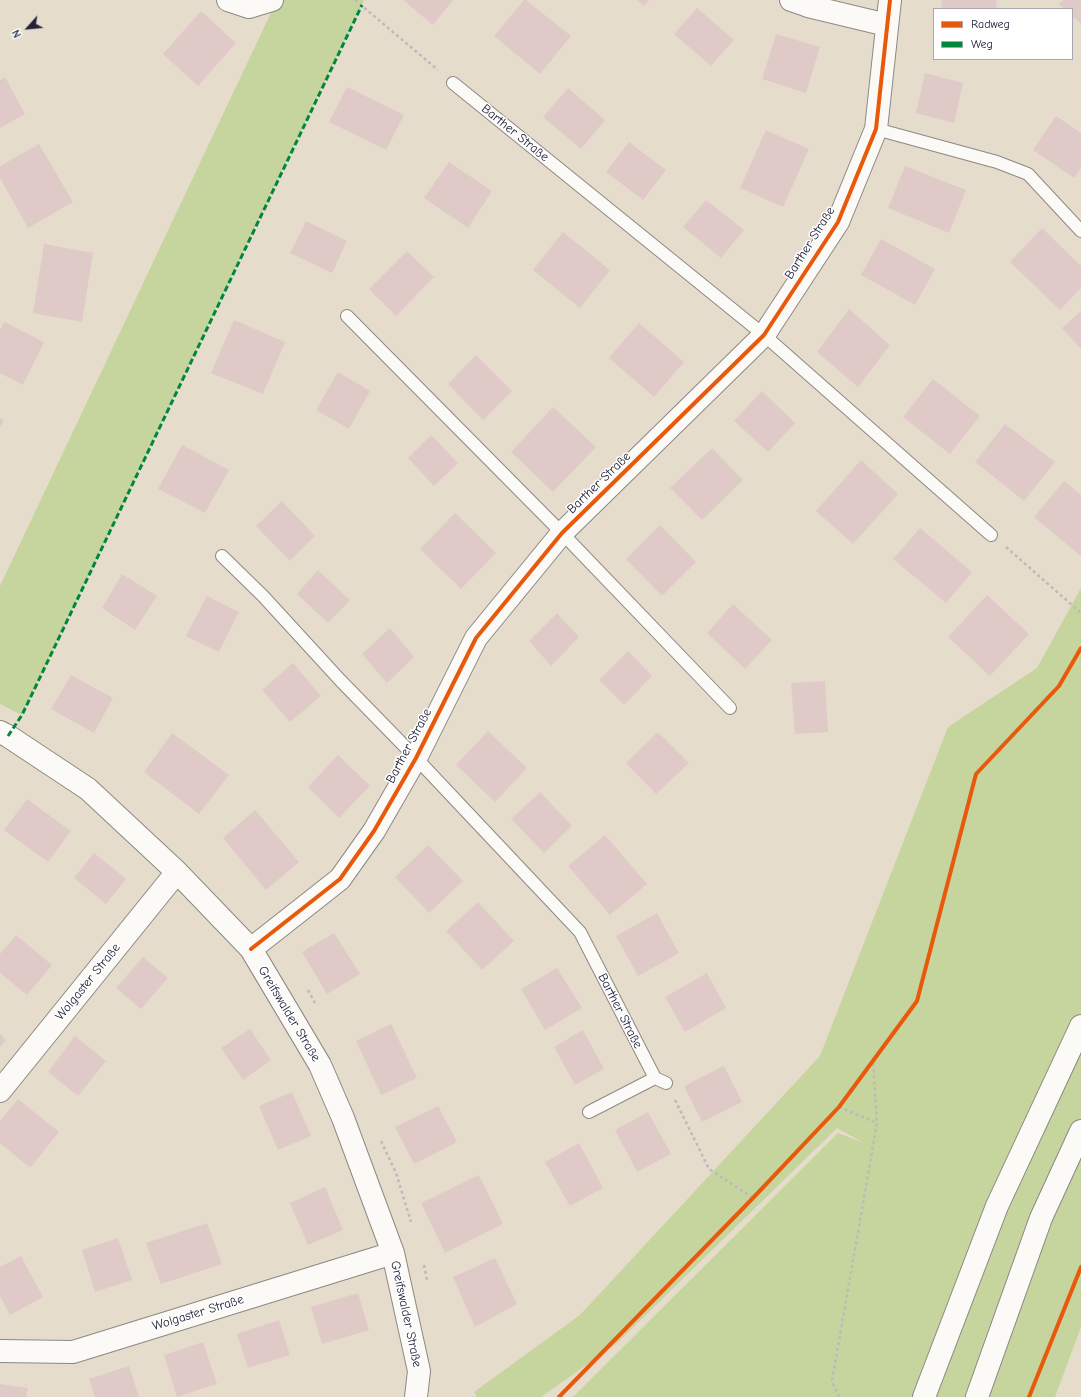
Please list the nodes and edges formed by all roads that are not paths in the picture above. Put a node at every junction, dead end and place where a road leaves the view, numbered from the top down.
1 (228, 0) edge
2 (272, 0) edge
3 (792, 0) edge
4 (890, 0) edge
5 (887, 25) junction
6 (454, 83) road end
7 (876, 129) junction
8 (1081, 230) edge
9 (347, 316) dead end
10 (764, 335) junction
11 (562, 533) junction
12 (991, 535) road end
13 (222, 556) dead end
14 (730, 708) dead end
15 (0, 732) edge
16 (416, 758) junction
17 (177, 872) junction
18 (251, 949) junction
19 (1081, 1026) edge
20 (0, 1091) edge
21 (589, 1112) dead end
22 (1081, 1131) edge
23 (393, 1253) junction
24 (0, 1351) edge
25 (416, 1397) edge
26 (924, 1397) edge
27 (977, 1397) edge

1 - 2 main road
3 - 5 main road
4 - 5 main road, Barther Straße
5 - 7 main road, Barther Straße
6 - 10 lane, Barther Straße
7 - 8 lane
7 - 10 main road, Barther Straße
9 - 11 lane
10 - 11 main road, Barther Straße
10 - 12 lane, Barther Straße
11 - 14 lane
11 - 16 main road, Barther Straße
13 - 16 lane, Barther Straße
15 - 17 main road, Greifswalder Straße
16 - 18 main road, Barther Straße
16 - 21 lane, Barther Straße
17 - 18 main road, Greifswalder Straße
17 - 20 main road, Wolgaster Straße
18 - 23 main road, Greifswalder Straße
19 - 26 main road
22 - 27 main road
23 - 24 main road, Wolgaster Straße
23 - 25 main road, Greifswalder Straße

